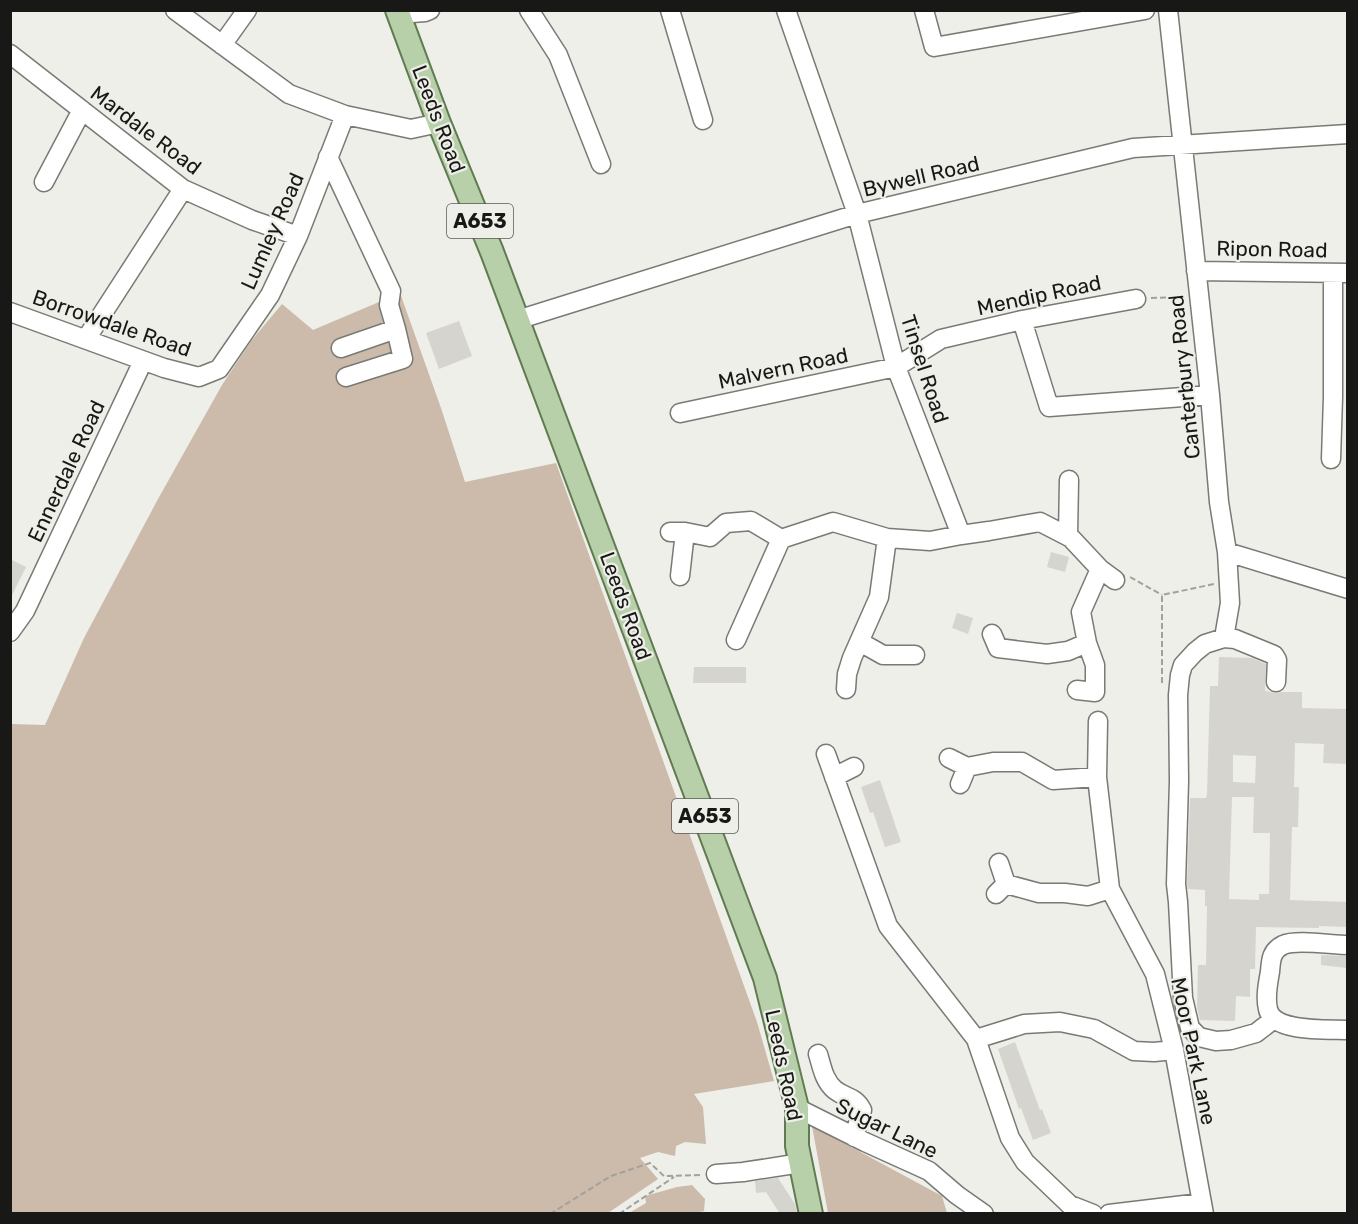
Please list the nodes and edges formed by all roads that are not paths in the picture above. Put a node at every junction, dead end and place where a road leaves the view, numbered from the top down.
1 (175, 10) edge
2 (247, 10) edge
3 (430, 10) edge
4 (529, 10) edge
5 (670, 10) edge
6 (786, 10) edge
7 (924, 10) edge
8 (1145, 10) edge
9 (1168, 10) edge
10 (398, 12) edge
11 (222, 45) junction
12 (10, 54) edge
13 (82, 110) junction
14 (345, 115) junction
15 (703, 120) dead end
16 (439, 123) junction
17 (1347, 134) edge
18 (1182, 146) junction
19 (328, 157) junction
20 (601, 164) dead end
21 (44, 182) dead end
22 (183, 189) junction
23 (857, 214) junction
24 (298, 236) junction
25 (1196, 271) junction
26 (1340, 273) edge
27 (1136, 299) road end
28 (11, 312) edge
29 (1023, 320) junction
30 (517, 321) junction
31 (396, 329) junction
32 (86, 339) junction
33 (341, 348) dead end
34 (143, 361) junction
35 (896, 367) junction
36 (199, 377) joint
37 (346, 377) dead end
38 (1210, 395) junction
39 (1340, 397) edge
40 (680, 413) dead end
41 (1331, 459) dead end
42 (1070, 480) dead end
43 (961, 534) junction
44 (1068, 536) junction
45 (887, 538) junction
46 (781, 539) junction
47 (1227, 552) junction
48 (1100, 569) junction
49 (680, 576) dead end
50 (1115, 580) road end
51 (1347, 589) edge
52 (10, 632) edge
53 (1224, 638) junction
54 (736, 640) dead end
55 (1087, 643) junction
56 (993, 648) dead end
57 (856, 650) junction
58 (915, 655) dead end
59 (1276, 682) dead end
60 (846, 690) dead end
61 (1077, 690) dead end
62 (1098, 721) dead end
63 (826, 754) dead end
64 (949, 758) dead end
65 (854, 767) dead end
66 (967, 767) junction
67 (834, 777) junction
68 (1096, 777) junction
69 (960, 784) dead end
70 (999, 863) dead end
71 (1110, 889) junction
72 (1347, 945) edge
73 (1274, 1019) junction
74 (1347, 1030) edge
75 (976, 1039) junction
76 (1174, 1050) junction
77 (818, 1054) dead end
78 (797, 1108) junction
79 (854, 1137) junction
80 (801, 1163) junction
81 (716, 1174) road end
82 (1202, 1208) edge
83 (811, 1214) edge
84 (984, 1214) edge
85 (1093, 1214) edge
86 (1109, 1214) edge

1 - 11 street
2 - 11 street
3 - 10 street
4 - 20 street
5 - 15 street
6 - 23 street, Tinsel Road
7 - 8 street
9 - 18 street, Canterbury Road
10 - 16 main road, Leeds Road / A653
11 - 14 street
12 - 13 street, Mardale Road
13 - 21 street
13 - 22 street, Mardale Road
14 - 16 street
14 - 19 street, Lumley Road
16 - 30 main road, Leeds Road / A653
17 - 18 street, Bywell Road
18 - 23 street, Bywell Road
18 - 25 street, Canterbury Road
19 - 24 street, Lumley Road
19 - 31 street
22 - 24 street, Mardale Road
22 - 32 street
23 - 30 street, Bywell Road
23 - 35 street, Tinsel Road
24 - 36 street, Lumley Road
25 - 26 street, Ripon Road
25 - 38 street, Canterbury Road
26 - 39 street
27 - 29 street, Mendip Road
28 - 32 street, Borrowdale Road
29 - 35 street, Mendip Road
29 - 38 street
30 - 78 main road, Leeds Road / A653
31 - 33 street
31 - 37 street
32 - 34 street, Borrowdale Road
34 - 36 street, Borrowdale Road
34 - 52 street, Ennerdale Road
35 - 40 street, Malvern Road
35 - 43 street, Tinsel Road
38 - 47 street, Canterbury Road
39 - 41 street
42 - 44 street
43 - 44 street
43 - 45 street
44 - 48 street
45 - 46 street
45 - 57 street
46 - 49 street
46 - 54 street
47 - 51 street
47 - 53 street, Canterbury Road
48 - 50 street
48 - 55 street
53 - 59 street
53 - 73 street
55 - 56 street
55 - 61 street
57 - 58 street
57 - 60 street
62 - 68 street, Moor Park Lane
63 - 67 street
64 - 66 street
65 - 67 street
66 - 68 street
66 - 69 street
67 - 75 street
68 - 71 street, Moor Park Lane
70 - 71 street
71 - 76 street, Moor Park Lane
72 - 73 street
73 - 74 street
75 - 76 street
75 - 85 street
76 - 82 street, Moor Park Lane
77 - 79 street
78 - 79 street, Sugar Lane
78 - 80 main road, Leeds Road / A653
79 - 84 street, Sugar Lane
80 - 81 street
80 - 83 main road, Leeds Road / A653
82 - 86 street

